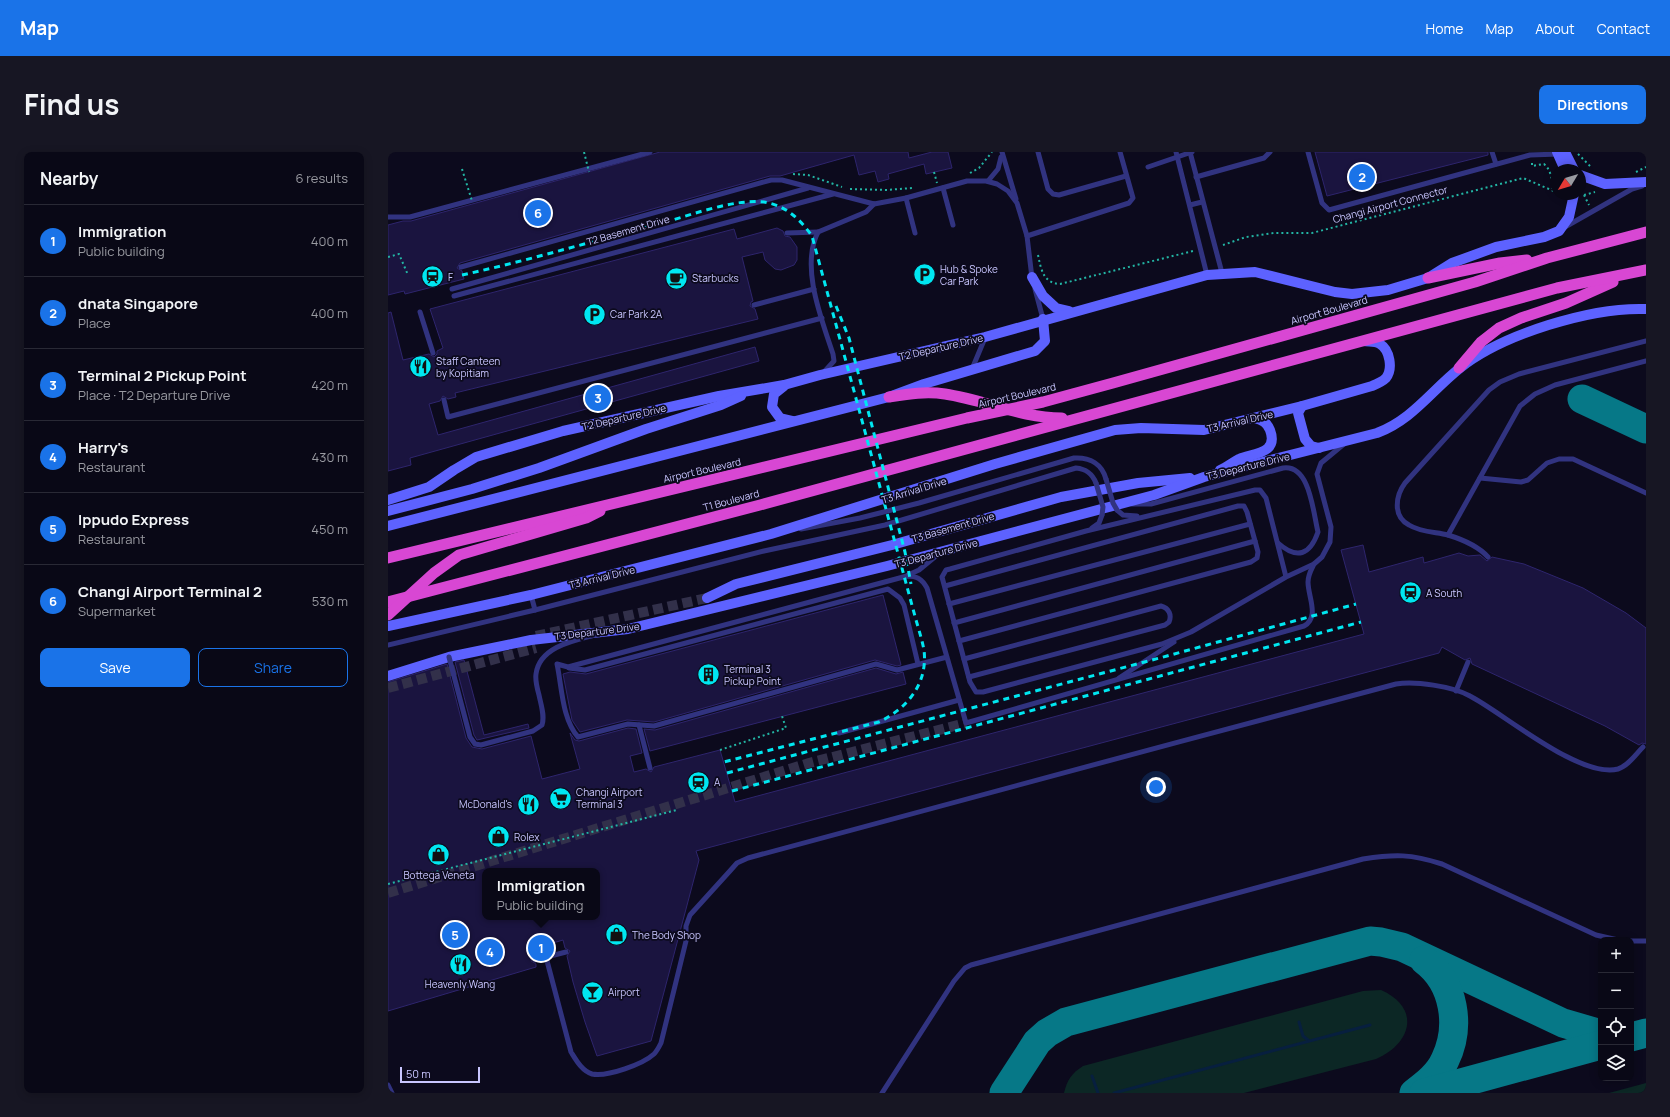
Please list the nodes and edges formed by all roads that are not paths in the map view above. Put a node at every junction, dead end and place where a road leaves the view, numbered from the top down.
1 (650, 152) edge
2 (1001, 152) edge
3 (1038, 152) edge
4 (1120, 152) edge
5 (1190, 152) edge
6 (1270, 152) edge
7 (1308, 152) edge
8 (1492, 152) edge
9 (1561, 153) edge
10 (1176, 155) edge
11 (1496, 164) junction
12 (1564, 164) edge
13 (1569, 164) edge
14 (1148, 167) dead end
15 (1126, 176) junction
16 (1586, 177) edge
17 (1196, 178) junction
18 (988, 181) junction
19 (1646, 183) edge
20 (809, 187) junction
21 (943, 188) junction
22 (833, 194) junction
23 (906, 198) junction
24 (1573, 200) edge
25 (1202, 202) junction
26 (1017, 203) junction
27 (874, 204) junction
28 (1190, 205) junction
29 (388, 217) edge
30 (953, 225) dead end
31 (1559, 231) junction
32 (818, 232) junction
33 (1646, 232) edge
34 (786, 233) dead end
35 (915, 233) dead end
36 (1027, 236) junction
37 (1547, 258) junction
38 (460, 267) dead end
39 (1646, 270) edge
40 (1222, 273) junction
41 (1630, 274) junction
42 (1207, 275) junction
43 (1032, 277) junction
44 (1428, 278) junction
45 (452, 289) dead end
46 (814, 289) junction
47 (454, 296) dead end
48 (754, 305) dead end
49 (1646, 309) edge
50 (1071, 311) junction
51 (420, 312) dead end
52 (822, 318) junction
53 (1043, 320) junction
54 (985, 337) junction
55 (1364, 341) junction
56 (1646, 341) edge
57 (433, 352) dead end
58 (1646, 361) edge
59 (1459, 368) junction
60 (972, 370) junction
61 (820, 375) junction
62 (784, 385) junction
63 (754, 390) junction
64 (889, 397) junction
65 (444, 400) dead end
66 (1302, 406) junction
67 (1079, 418) junction
68 (1254, 418) junction
69 (795, 422) junction
70 (1349, 440) junction
71 (1319, 448) junction
72 (1208, 476) junction
73 (1480, 478) junction
74 (1646, 494) edge
75 (388, 500) edge
76 (611, 504) junction
77 (1119, 507) junction
78 (388, 511) edge
79 (1144, 516) junction
80 (1250, 524) junction
81 (388, 526) edge
82 (1086, 531) junction
83 (771, 534) junction
84 (1448, 535) junction
85 (1255, 541) junction
86 (1277, 542) junction
87 (947, 550) junction
88 (1488, 557) dead end
89 (388, 558) edge
90 (1314, 564) junction
91 (907, 576) junction
92 (1286, 577) junction
93 (944, 586) junction
94 (531, 595) junction
95 (708, 598) tunnel mouth
96 (388, 602) edge
97 (949, 604) junction
98 (535, 610) junction
99 (388, 615) edge
100 (954, 622) junction
101 (388, 626) edge
102 (606, 632) junction
103 (1190, 632) junction
104 (959, 641) junction
105 (388, 645) edge
106 (947, 657) junction
107 (449, 658) junction
108 (964, 659) junction
109 (1468, 662) dead end
110 (918, 664) junction
111 (568, 667) junction
112 (388, 676) edge
113 (969, 678) junction
114 (1114, 680) junction
115 (1456, 690) junction
116 (959, 700) junction
117 (639, 725) junction
118 (839, 733) dead end
119 (1643, 747) dead end
120 (650, 768) dead end
121 (1605, 937) edge
122 (1634, 941) edge
123 (1646, 941) edge
124 (566, 952) dead end
125 (546, 957) junction
126 (535, 960) dead end
127 (388, 1085) edge
128 (392, 1093) edge
129 (882, 1093) edge

1 - 29 lane
2 - 18 lane
2 - 26 lane
3 - 15 lane
4 - 15 lane
5 - 10 lane
5 - 17 lane
6 - 17 lane
7 - 11 lane
8 - 11 lane
9 - 11 lane
9 - 12 main road
9 - 13 main road
10 - 14 lane
10 - 28 lane
15 - 36 lane
16 - 19 main road
17 - 25 lane
18 - 21 lane
18 - 26 lane
19 - 31 lane
20 - 22 lane
20 - 38 lane
20 - 45 lane, T2 Basement Drive
21 - 23 lane
21 - 30 lane
22 - 27 lane
22 - 47 lane
23 - 27 lane
23 - 35 lane
24 - 31 main road
25 - 28 lane
25 - 40 lane
26 - 36 lane
27 - 32 lane
28 - 42 lane
31 - 44 main road, T2 Departure Drive
32 - 34 lane
32 - 46 lane
33 - 37 highway, Airport Boulevard
36 - 43 lane
37 - 44 highway
37 - 76 highway, Airport Boulevard
39 - 41 highway
40 - 42 main road, T2 Departure Drive
40 - 44 main road, T2 Departure Drive
41 - 55 highway
41 - 59 highway
42 - 50 main road, T2 Departure Drive
43 - 50 main road
43 - 53 lane
46 - 48 lane
46 - 52 lane
49 - 59 main road
50 - 53 main road, T2 Departure Drive
51 - 57 lane
52 - 61 lane
52 - 65 lane
53 - 54 main road, T2 Departure Drive
53 - 60 main road
54 - 60 lane
54 - 61 main road, T2 Departure Drive
55 - 66 main road, T3 Arrival Drive
55 - 67 highway
56 - 84 lane
58 - 73 lane
59 - 70 main road, T3 Departure Drive
60 - 64 main road
61 - 62 main road, T2 Departure Drive
62 - 63 main road, T2 Departure Drive
62 - 69 main road
63 - 75 main road, T2 Departure Drive
63 - 78 main road
64 - 67 highway
64 - 69 main road
66 - 68 main road, T3 Arrival Drive
66 - 71 main road
67 - 96 highway, T1 Boulevard
68 - 72 main road
68 - 83 main road, T3 Arrival Drive
69 - 81 main road
70 - 71 main road, T3 Departure Drive
70 - 90 lane
71 - 72 main road, T3 Departure Drive
72 - 77 main road, T3 Departure Drive
72 - 95 main road, T3 Basement Drive
73 - 74 lane
73 - 84 lane
76 - 89 highway, Airport Boulevard
76 - 99 highway
77 - 79 lane
77 - 83 lane, bridge
77 - 86 lane
77 - 87 main road, T3 Departure Drive
79 - 82 lane
79 - 86 lane
80 - 85 lane
80 - 93 lane
80 - 97 lane
82 - 93 lane
82 - 98 lane, bridge
83 - 94 main road, T3 Arrival Drive
84 - 88 lane
85 - 100 lane
85 - 104 lane
86 - 92 lane
87 - 91 lane
87 - 102 main road, T3 Departure Drive
90 - 92 lane
90 - 114 lane
91 - 106 lane
91 - 111 lane
92 - 103 lane
93 - 97 lane
94 - 98 lane
94 - 101 main road, T3 Arrival Drive
97 - 100 lane
98 - 105 lane
100 - 104 lane
102 - 107 main road, T3 Departure Drive, bridge
102 - 107 lane, bridge
103 - 113 lane
103 - 114 lane
104 - 108 lane
106 - 110 lane
106 - 116 lane
107 - 112 main road, T3 Departure Drive
108 - 113 lane
108 - 113 lane
109 - 115 lane
110 - 111 lane
110 - 117 lane
111 - 117 lane
114 - 116 lane
115 - 119 lane
115 - 125 lane
116 - 118 lane
117 - 120 lane
121 - 129 lane
122 - 123 lane
124 - 125 lane
125 - 126 lane
127 - 128 lane

